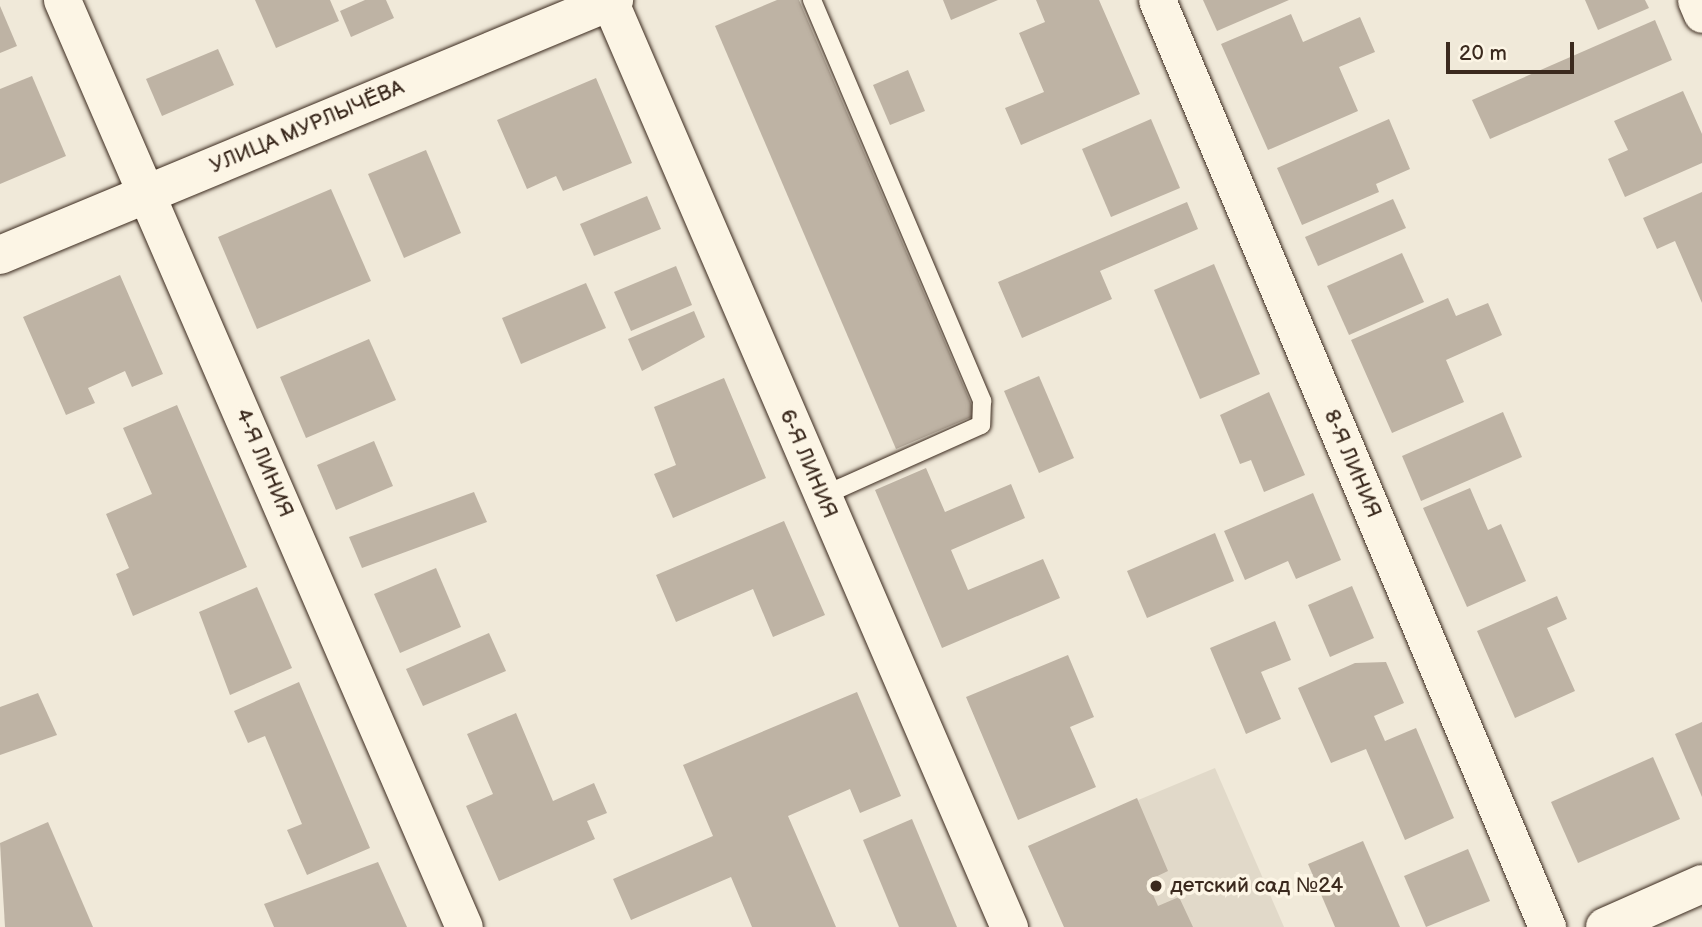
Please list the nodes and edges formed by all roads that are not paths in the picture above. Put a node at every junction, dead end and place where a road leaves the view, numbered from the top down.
1 (62, 0) edge
2 (812, 0) edge
3 (1157, 0) edge
4 (1696, 0) edge
5 (611, 1) edge
6 (1702, 14) edge
7 (148, 194) junction
8 (0, 255) edge
9 (822, 496) junction
10 (1702, 884) edge
11 (464, 927) edge
12 (1009, 927) edge
13 (1548, 927) edge
14 (1605, 927) edge

1 - 7 street, 4-Я ЛИНИЯ
2 - 9 lane
3 - 13 street, 8-Я ЛИНИЯ
4 - 6 street
5 - 7 street, УЛИЦА МУРЛЫЧЁВА
5 - 9 street, 6-Я ЛИНИЯ
7 - 8 street, УЛИЦА МУРЛЫЧЁВА
7 - 11 street, 4-Я ЛИНИЯ
9 - 12 street, 6-Я ЛИНИЯ
10 - 14 street

